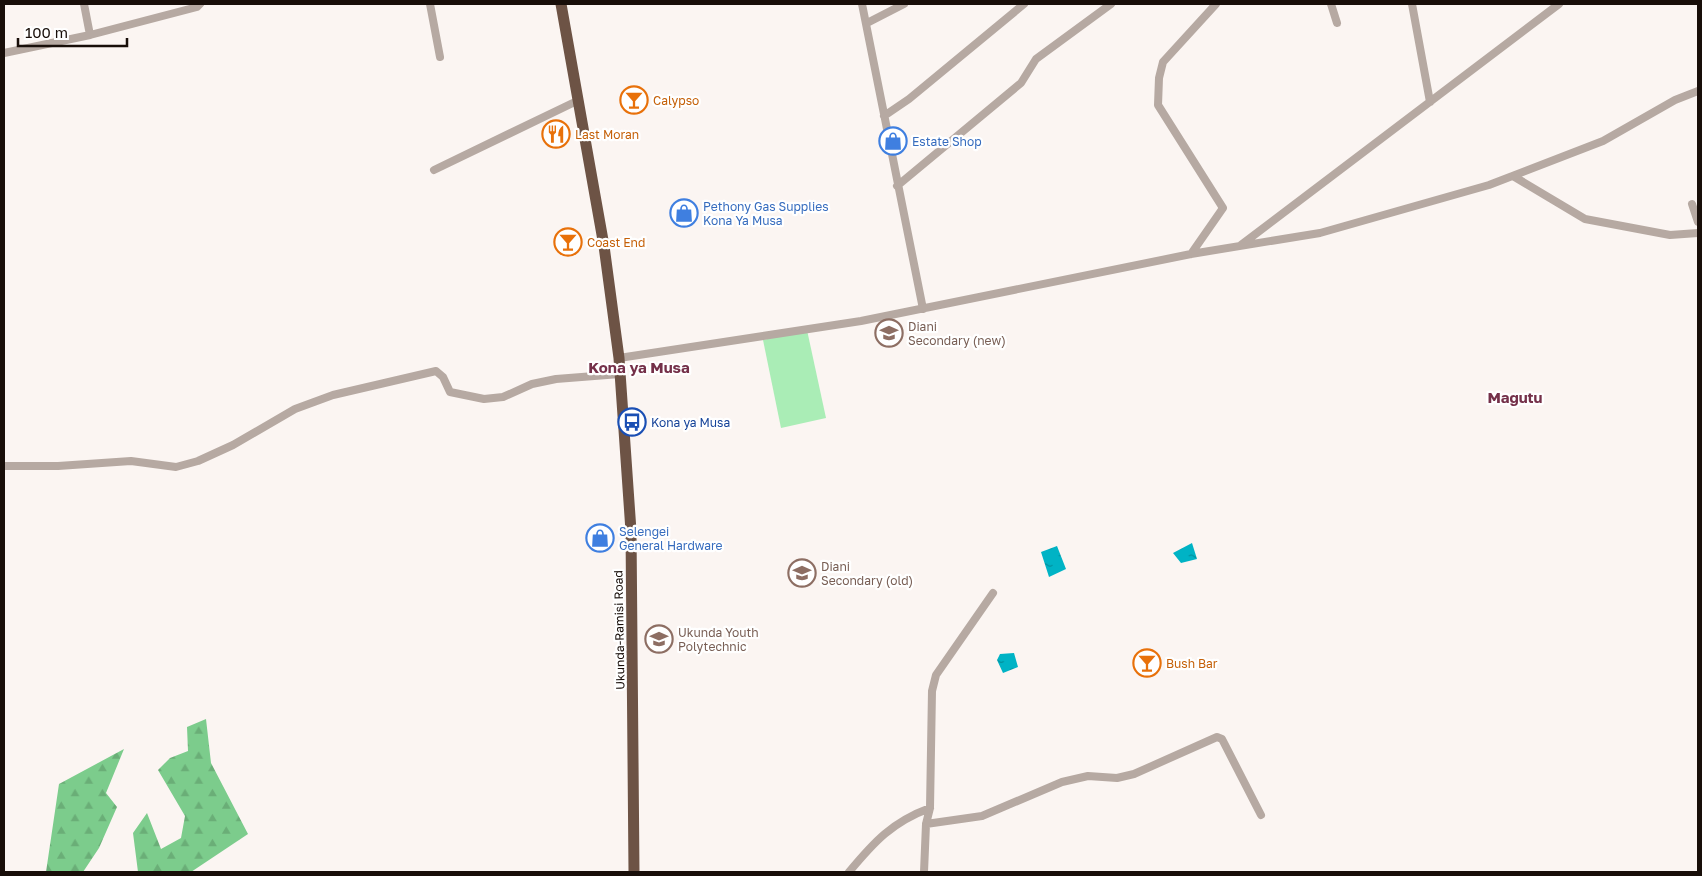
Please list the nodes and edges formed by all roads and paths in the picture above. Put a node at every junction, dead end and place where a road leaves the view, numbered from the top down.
1 (84, 4) edge
2 (200, 4) edge
3 (430, 4) edge
4 (561, 4) edge
5 (862, 4) edge
6 (904, 4) edge
7 (1024, 4) edge
8 (1111, 4) edge
9 (1216, 4) edge
10 (1331, 4) edge
11 (1412, 4) edge
12 (1559, 4) edge
13 (867, 23) junction
14 (1337, 23) dead end
15 (90, 35) junction
16 (4, 53) edge
17 (440, 57) dead end
18 (1698, 91) edge
19 (579, 100) junction
20 (1430, 102) junction
21 (884, 116) junction
22 (434, 170) dead end
23 (1513, 176) junction
24 (897, 186) junction
25 (1692, 204) dead end
26 (1698, 222) edge
27 (1698, 233) edge
28 (1239, 246) junction
29 (1191, 254) junction
30 (923, 310) junction
31 (619, 358) junction
32 (620, 374) junction
33 (4, 466) edge
34 (993, 594) dead end
35 (930, 808) junction
36 (1261, 815) dead end
37 (926, 824) junction
38 (634, 872) edge
39 (849, 872) edge
40 (924, 872) edge

1 - 15 street
2 - 15 street
3 - 17 street
4 - 19 highway, Ukunda-Ramisi Road
5 - 13 street
6 - 13 street
7 - 21 street
8 - 24 street
9 - 29 street
10 - 14 street
11 - 20 street
12 - 20 street
13 - 21 street
15 - 16 street
18 - 23 street
19 - 22 street
19 - 31 highway, Ukunda-Ramisi Road
20 - 28 street
21 - 24 street
23 - 27 street
23 - 28 street
24 - 30 street
25 - 26 street
28 - 29 street
29 - 30 street
30 - 31 street
31 - 32 highway, Ukunda-Ramisi Road
32 - 33 street
32 - 38 highway, Ukunda-Ramisi Road
34 - 35 street
35 - 37 street
35 - 39 street
36 - 37 street
37 - 40 street

